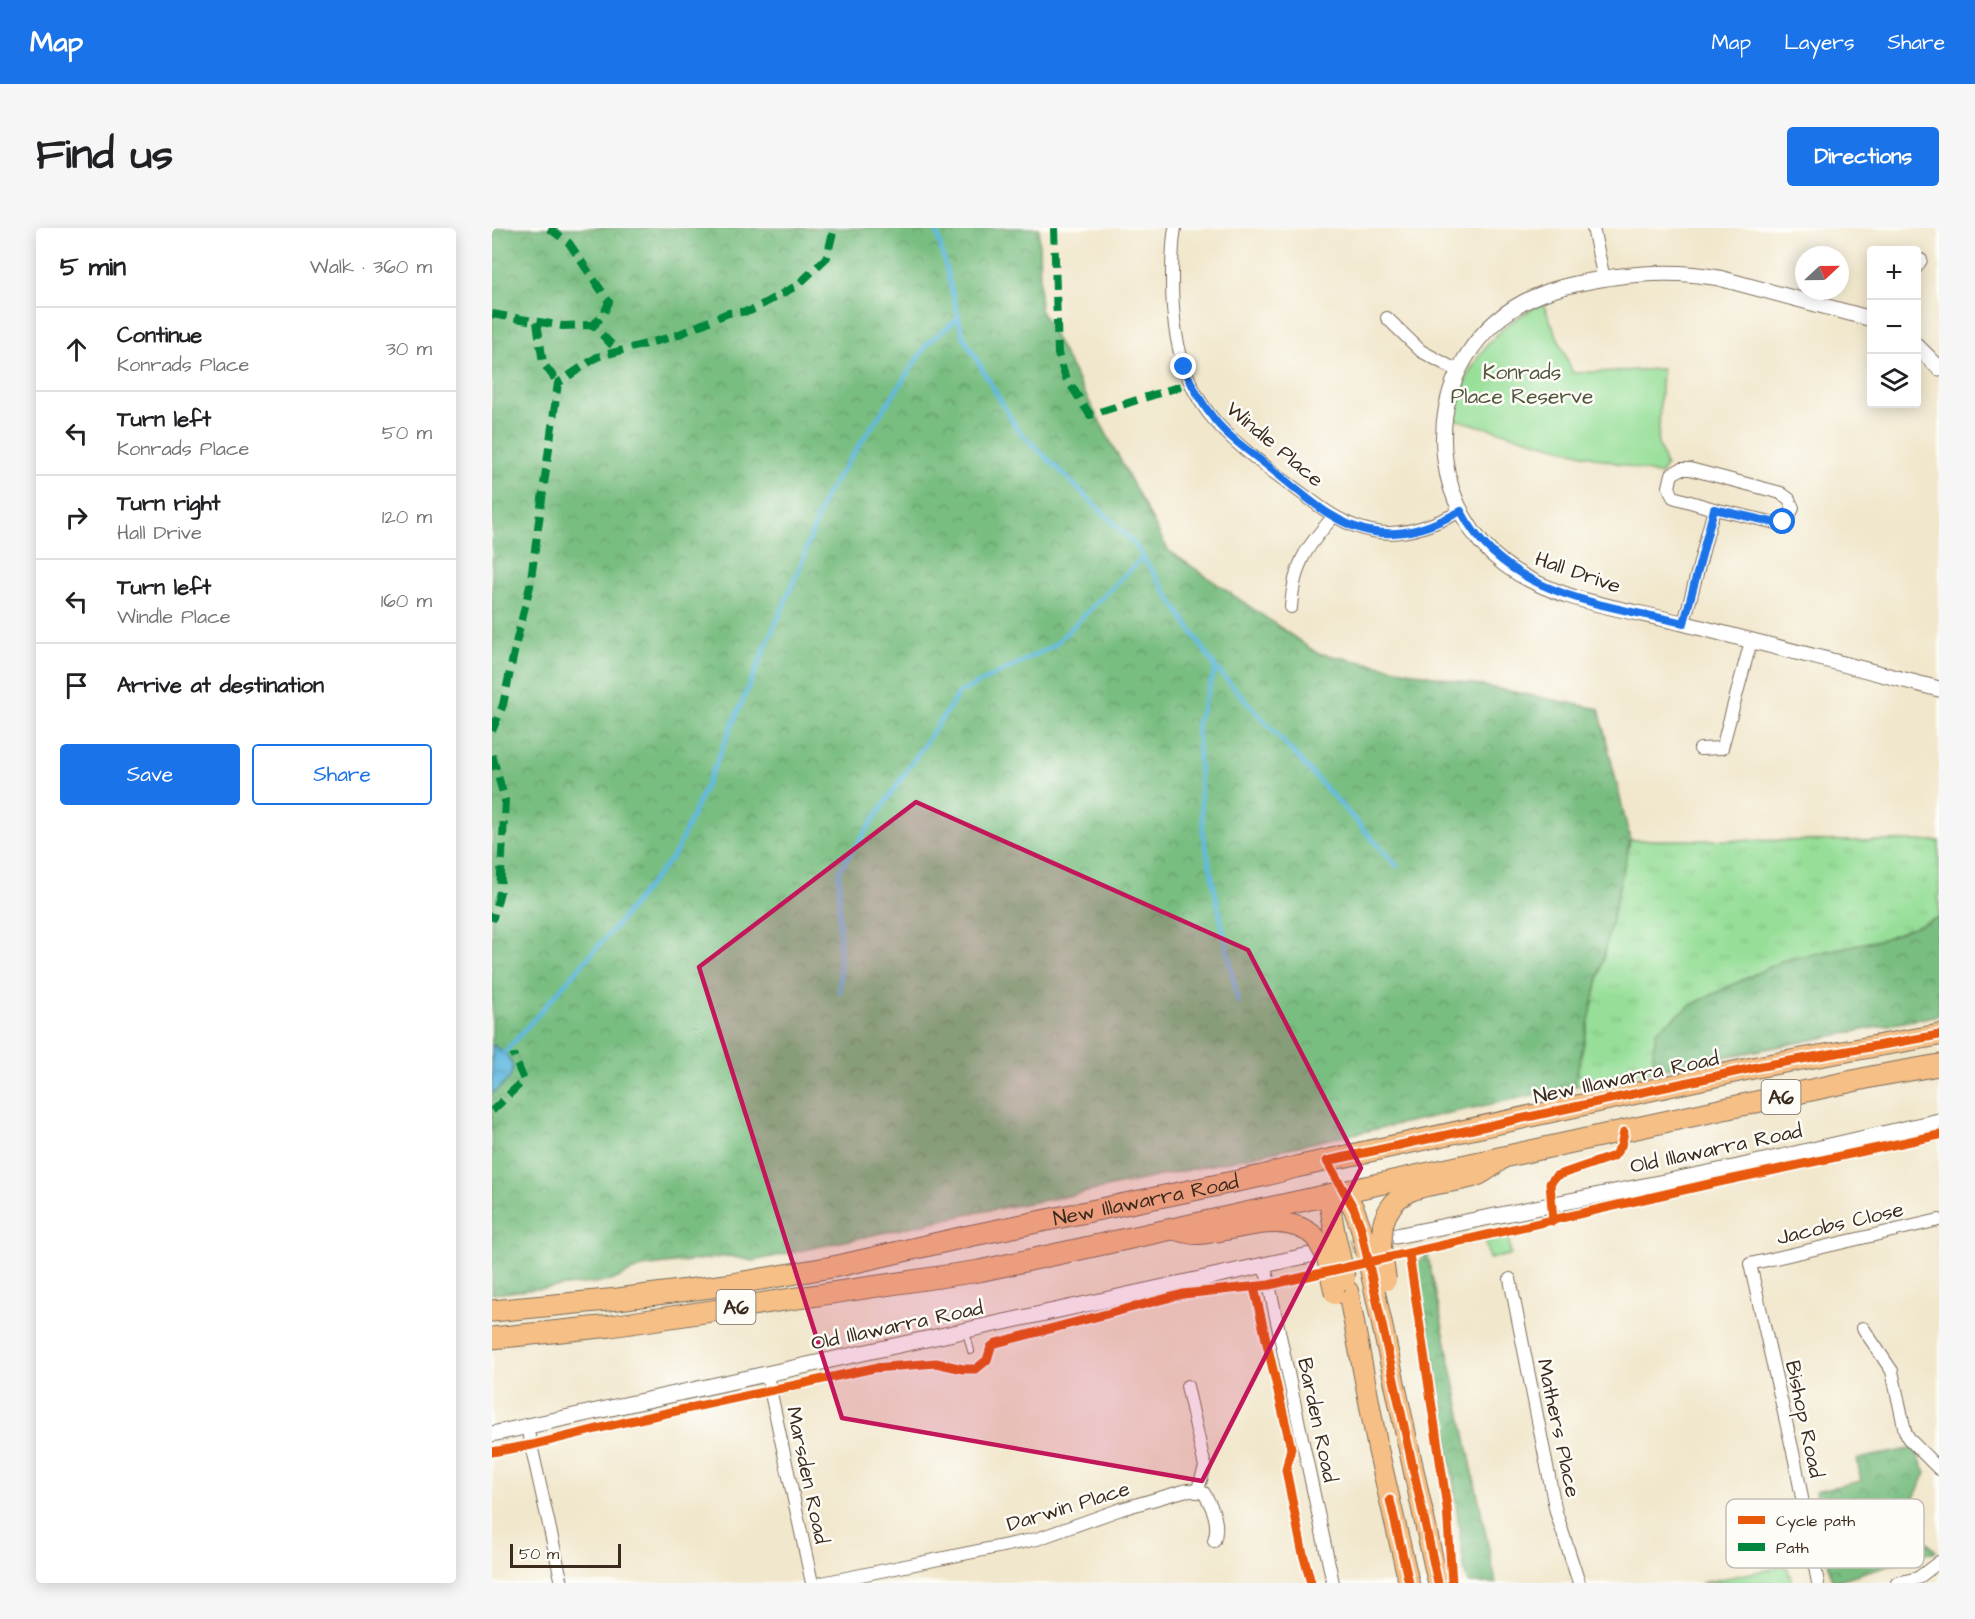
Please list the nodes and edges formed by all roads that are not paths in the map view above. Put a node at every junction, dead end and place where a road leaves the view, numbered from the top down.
1 (1175, 228) edge
2 (1593, 228) edge
3 (1604, 279) junction
4 (1387, 318) dead end
5 (1867, 318) edge
6 (1921, 349) edge
7 (1939, 368) edge
8 (1458, 371) junction
9 (1714, 509) junction
10 (1461, 511) junction
11 (1333, 517) junction
12 (1291, 607) dead end
13 (1684, 623) junction
14 (1751, 641) junction
15 (1939, 689) edge
16 (1700, 749) dead end
17 (1939, 1035) edge
18 (1939, 1065) edge
19 (1939, 1121) edge
20 (1503, 1158) junction
21 (1325, 1162) junction
22 (1336, 1193) junction
23 (1939, 1220) edge
24 (1172, 1229) junction
25 (1389, 1230) junction
26 (1313, 1247) junction
27 (1750, 1264) joint
28 (1262, 1266) junction
29 (1510, 1279) dead end
30 (1380, 1282) junction
31 (1342, 1292) junction
32 (492, 1311) edge
33 (1863, 1328) dead end
34 (966, 1332) junction
35 (492, 1338) edge
36 (971, 1351) dead end
37 (767, 1375) junction
38 (1187, 1386) dead end
39 (527, 1426) junction
40 (492, 1434) edge
41 (1939, 1468) edge
42 (1197, 1492) junction
43 (1802, 1499) edge
44 (1214, 1541) dead end
45 (1939, 1562) edge
46 (1815, 1568) edge
47 (562, 1583) edge
48 (812, 1583) edge
49 (822, 1583) edge
50 (1333, 1583) edge
51 (1409, 1583) edge
52 (1438, 1583) edge
53 (1579, 1583) edge
54 (1818, 1583) edge
55 (1897, 1583) edge

1 - 11 street, Windle Place
2 - 3 street
3 - 5 street, Hall Drive
3 - 8 street, Hall Drive
4 - 8 street
6 - 7 street
8 - 10 street, Hall Drive
9 - 9 street
9 - 13 street
10 - 11 street, Windle Place
10 - 13 street, Hall Drive
11 - 12 street
13 - 14 street, Hall Drive
14 - 15 street, Hall Drive
14 - 16 street
17 - 21 highway, New Illawarra Road / A6
18 - 20 highway, New Illawarra Road / A6
19 - 25 street, Old Illawarra Road
20 - 22 highway, New Illawarra Road / A6
20 - 25 main road
21 - 22 highway
21 - 32 highway, New Illawarra Road / A6
22 - 24 highway, New Illawarra Road / A6
22 - 30 main road, bridge
22 - 31 main road, bridge
23 - 27 street, Jacobs Close
24 - 26 main road
24 - 35 highway, New Illawarra Road / A6
25 - 30 main road, bridge
26 - 28 street, Old Illawarra Road
26 - 31 main road, bridge
27 - 43 street, Bishop Road
28 - 34 street, Old Illawarra Road
28 - 50 street, Barden Road
29 - 53 street, Mathers Place
30 - 52 main road
31 - 51 main road
33 - 41 street
34 - 36 lane
34 - 37 street, Old Illawarra Road
37 - 39 street, Old Illawarra Road
37 - 48 street, Marsden Road
38 - 42 street
39 - 40 street, Old Illawarra Road
39 - 47 street
42 - 44 street
42 - 49 street, Darwin Place
45 - 55 street
46 - 54 street, Bishop Road

